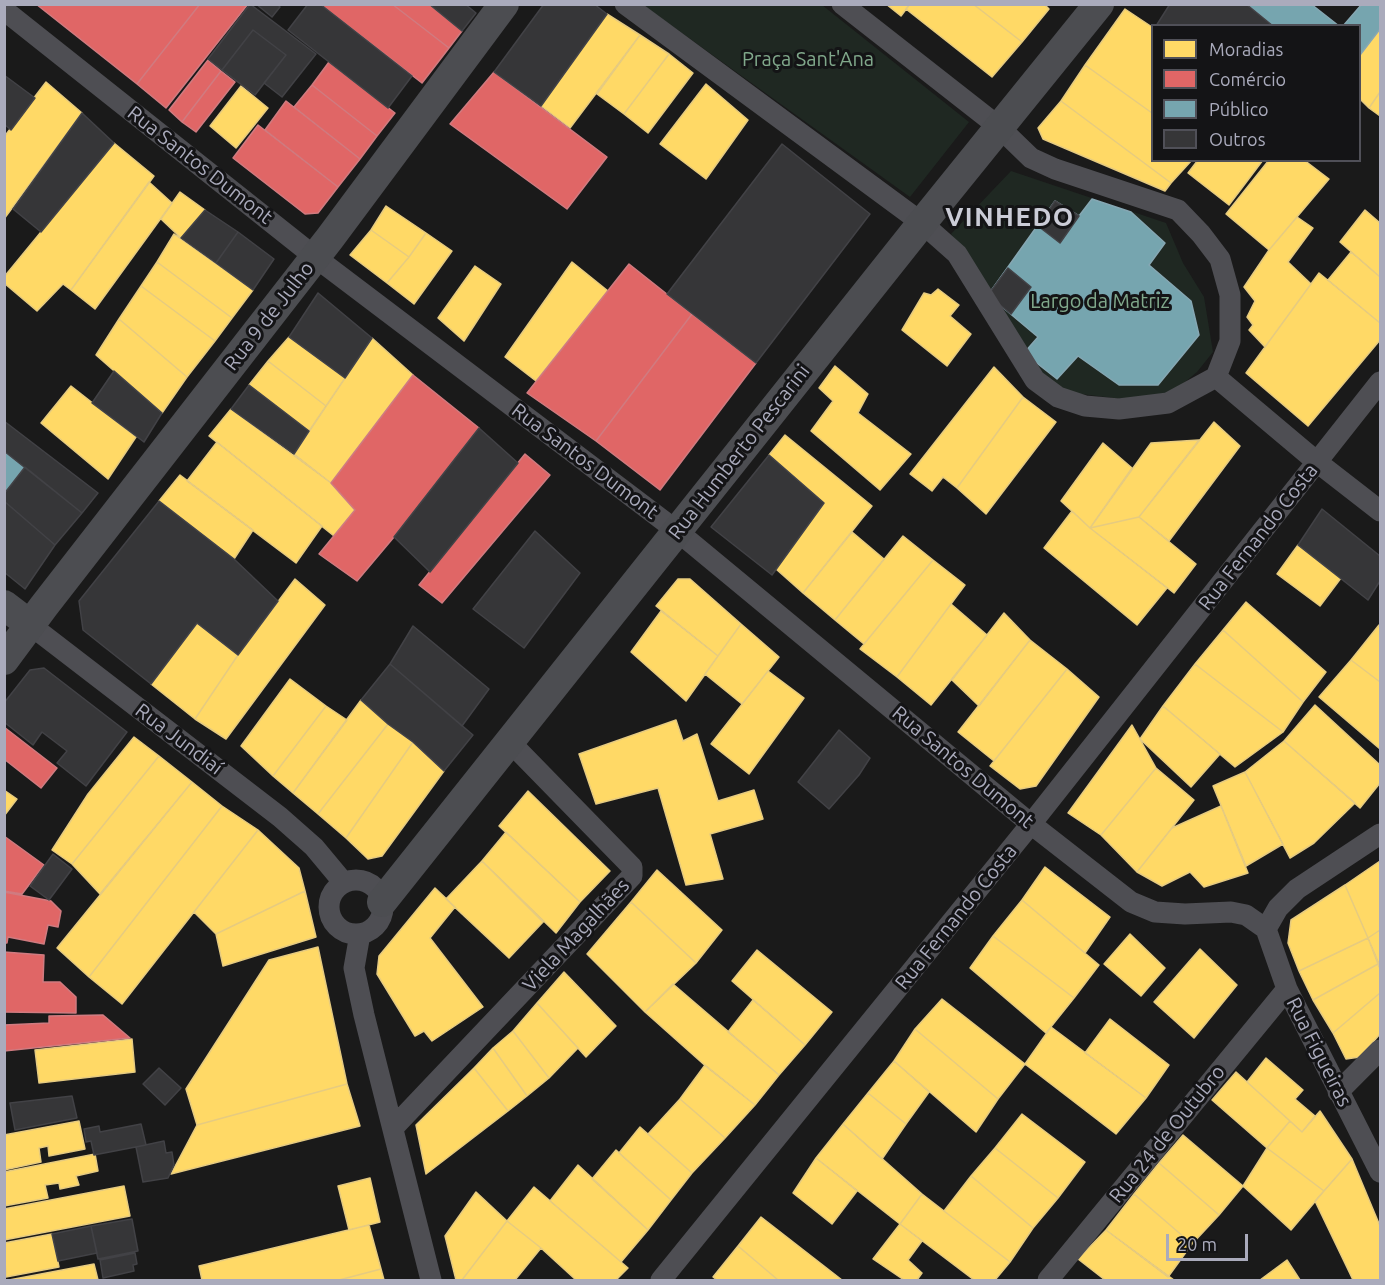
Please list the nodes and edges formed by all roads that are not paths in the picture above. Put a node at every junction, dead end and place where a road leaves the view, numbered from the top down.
1 (504, 4) edge
2 (626, 4) edge
3 (842, 4) edge
4 (1099, 4) edge
5 (4, 10) edge
6 (999, 127) junction
7 (922, 223) junction
8 (315, 257) junction
9 (1216, 377) junction
10 (1380, 382) edge
11 (1317, 462) junction
12 (1380, 511) edge
13 (677, 531) junction
14 (4, 605) edge
15 (29, 624) junction
16 (4, 660) edge
17 (510, 742) junction
18 (1032, 824) junction
19 (1380, 834) edge
20 (344, 883) junction
21 (382, 902) junction
22 (1266, 929) junction
23 (360, 934) junction
24 (1287, 989) junction
25 (1380, 1050) edge
26 (1338, 1092) junction
27 (393, 1128) junction
28 (1380, 1172) edge
29 (431, 1281) edge
30 (661, 1281) edge
31 (1048, 1281) edge

1 - 8 street, Rua 9 de Julho
2 - 7 street
3 - 6 street
4 - 6 street, Rua Humberto Pescarini
5 - 8 street, Rua Santos Dumont
6 - 7 street, Rua Humberto Pescarini
6 - 9 street
7 - 9 street
7 - 13 street, Rua Humberto Pescarini
8 - 13 street, Rua Santos Dumont
8 - 15 street, Rua 9 de Julho
9 - 11 street
10 - 11 street, Rua Fernando Costa
11 - 12 street
11 - 18 street, Rua Fernando Costa
13 - 17 street, Rua Humberto Pescarini
13 - 18 street, Rua Santos Dumont
14 - 15 street, Rua Jundiaí
15 - 16 street, Rua 9 de Julho
15 - 20 street, Rua Jundiaí
17 - 21 street, Rua Humberto Pescarini
17 - 27 street, Viela Magalhães
18 - 22 street, Rua Santos Dumont
18 - 30 street, Rua Fernando Costa
19 - 22 street
20 - 21 street
20 - 23 street
21 - 23 street
22 - 24 street, Rua Figueiras
23 - 27 street
24 - 26 street, Rua Figueiras
24 - 31 street, Rua 24 de Outubro
25 - 26 street
26 - 28 street, Rua Figueiras
27 - 29 street

